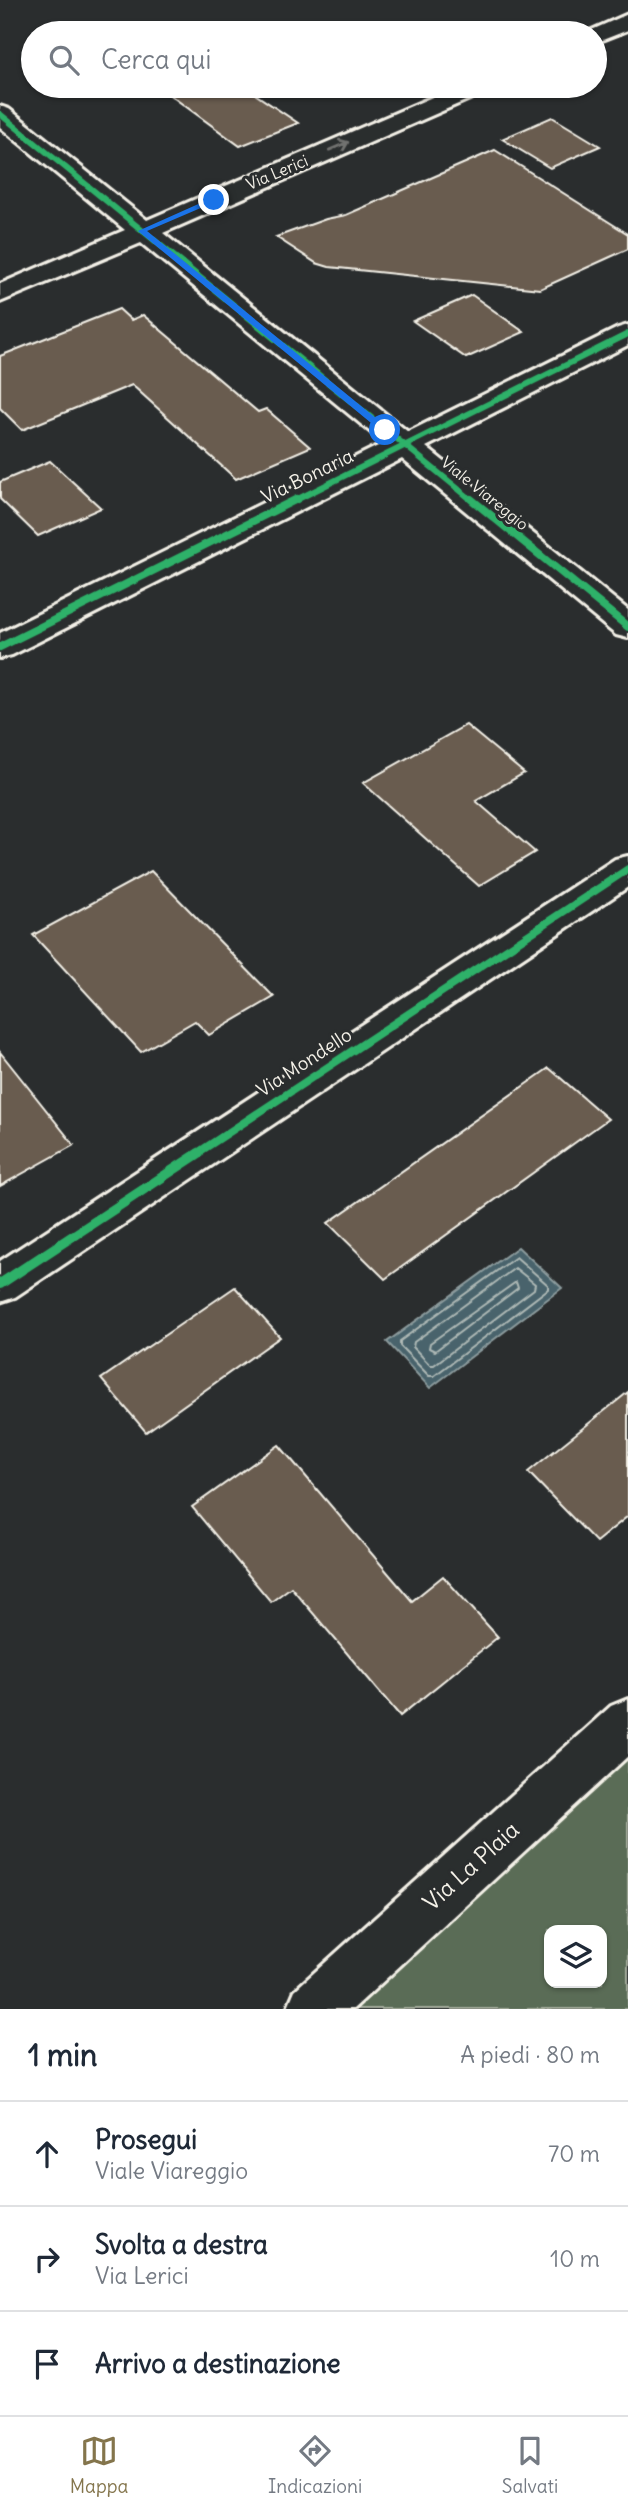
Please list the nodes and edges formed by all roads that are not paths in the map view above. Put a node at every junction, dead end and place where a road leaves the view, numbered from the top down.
1 (628, 22) edge
2 (607, 31) edge
3 (451, 98) edge
4 (0, 114) edge
5 (142, 231) junction
6 (0, 294) edge
7 (628, 334) edge
8 (405, 447) junction
9 (628, 627) edge
10 (0, 647) edge
11 (628, 869) edge
12 (0, 1284) edge
13 (628, 1723) edge
14 (314, 2009) edge

1 - 2 street
5 -> 3 street, Via Lerici
4 - 5 street, Viale Viareggio
5 - 6 street, Via Lerici
5 - 8 street, Viale Viareggio
7 - 8 street, Via Bonaria
8 - 9 street, Viale Viareggio
8 - 10 street, Via Bonaria
11 - 12 street, Via Mondello
13 - 14 street, Via La Plaia

